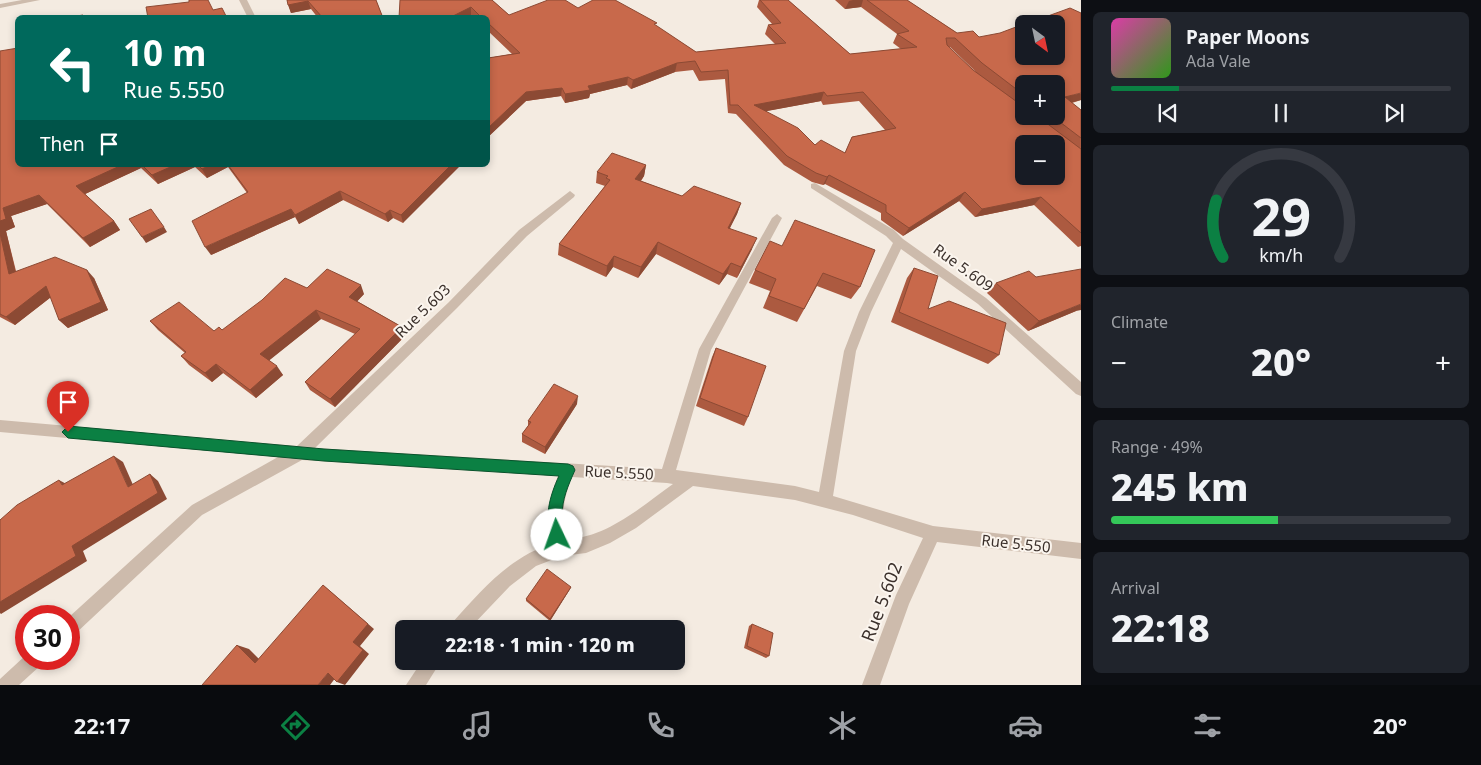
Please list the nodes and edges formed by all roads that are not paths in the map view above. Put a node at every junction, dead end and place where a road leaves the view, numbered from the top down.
1 (36, 0) edge
2 (243, 0) edge
3 (0, 6) edge
4 (250, 15) edge
5 (815, 186) dead end
6 (570, 195) dead end
7 (777, 218) dead end
8 (899, 242) junction
9 (1081, 390) edge
10 (0, 426) edge
11 (300, 453) junction
12 (568, 470) junction
13 (667, 476) junction
14 (691, 479) junction
15 (826, 501) junction
16 (933, 534) junction
17 (564, 547) junction
18 (1081, 551) edge
19 (80, 618) edge
20 (466, 620) edge
21 (23, 670) edge
22 (426, 670) edge
23 (6, 685) edge
24 (415, 685) edge
25 (871, 685) edge

1 - 3 street
2 - 4 street
5 - 8 street, Rue 5.609
6 - 11 street, Rue 5.603
7 - 13 street
8 - 9 street, Rue 5.609
8 - 15 street
10 - 11 street, Rue 5.550
11 - 12 street, Rue 5.550
11 - 19 street, Rue 5.603
12 - 13 street, Rue 5.550
12 - 17 street
13 - 14 street, Rue 5.550
14 - 15 street, Rue 5.550
14 - 17 street
15 - 16 street, Rue 5.550
16 - 18 street, Rue 5.550
16 - 25 street, Rue 5.602
17 - 20 street
21 - 23 street
22 - 24 street

